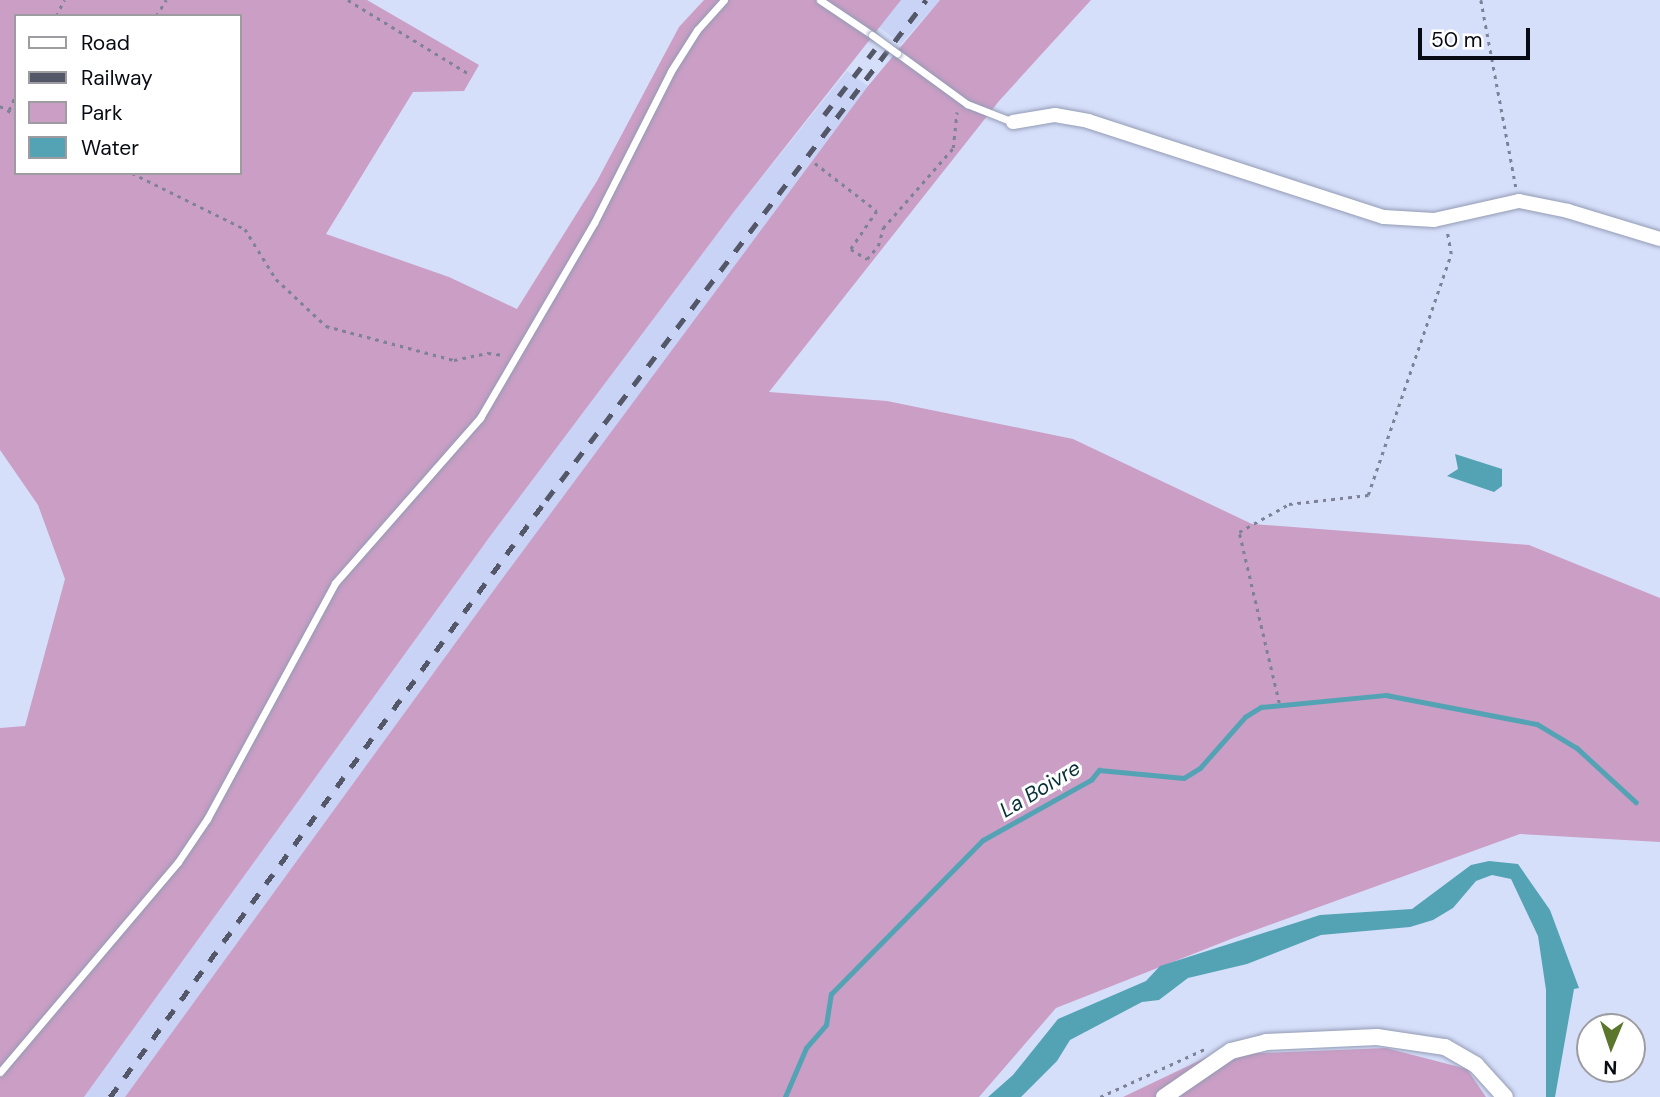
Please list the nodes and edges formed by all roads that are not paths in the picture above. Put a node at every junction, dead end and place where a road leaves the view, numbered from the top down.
1 (724, 0) edge
2 (820, 0) edge
3 (1013, 122) joint
4 (1660, 239) edge
5 (0, 1072) edge
6 (1164, 1097) edge
7 (1505, 1097) edge

1 - 5 lane
2 - 3 lane, bridge
3 - 4 street
6 - 7 street

